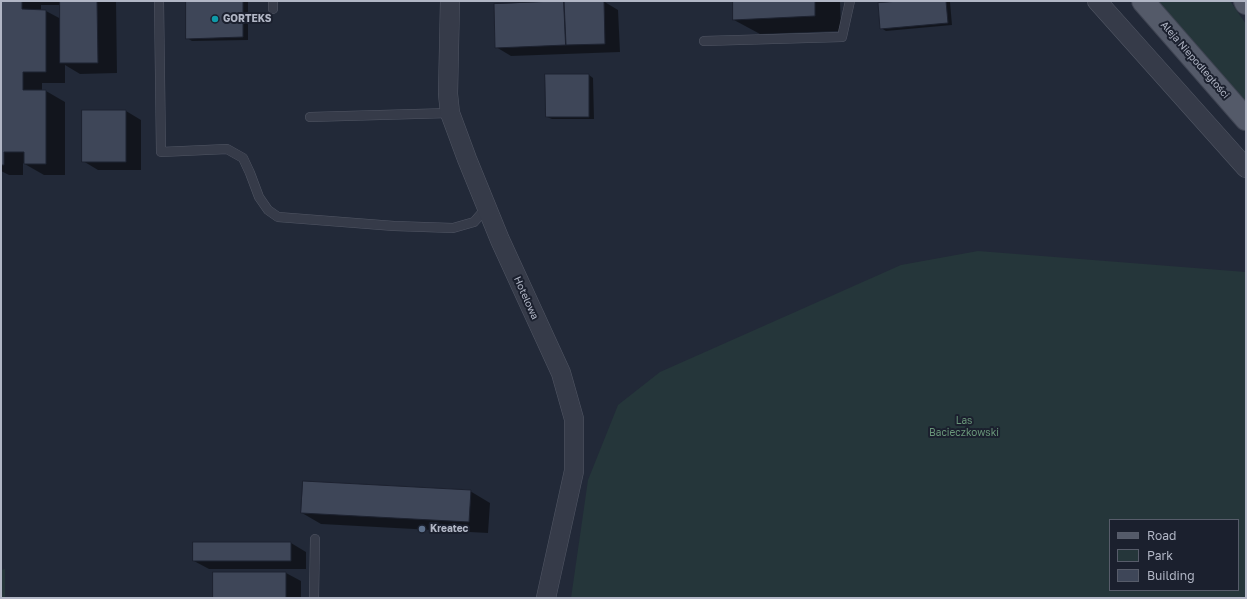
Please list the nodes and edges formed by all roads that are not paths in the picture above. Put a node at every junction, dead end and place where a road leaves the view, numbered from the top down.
1 (159, 1) edge
2 (450, 1) edge
3 (850, 1) edge
4 (1097, 1) edge
5 (1143, 1) edge
6 (704, 42) dead end
7 (450, 113) junction
8 (310, 117) dead end
9 (1246, 119) edge
10 (1246, 168) edge
11 (487, 207) junction
12 (315, 539) dead end
13 (314, 598) edge
14 (546, 598) edge

1 - 11 lane
2 - 7 street, Hotelowa
3 - 6 lane
4 - 10 street
5 - 9 main road, Aleja Niepodległości
7 - 8 lane
7 - 11 street, Hotelowa
11 - 14 street, Hotelowa
12 - 13 lane

